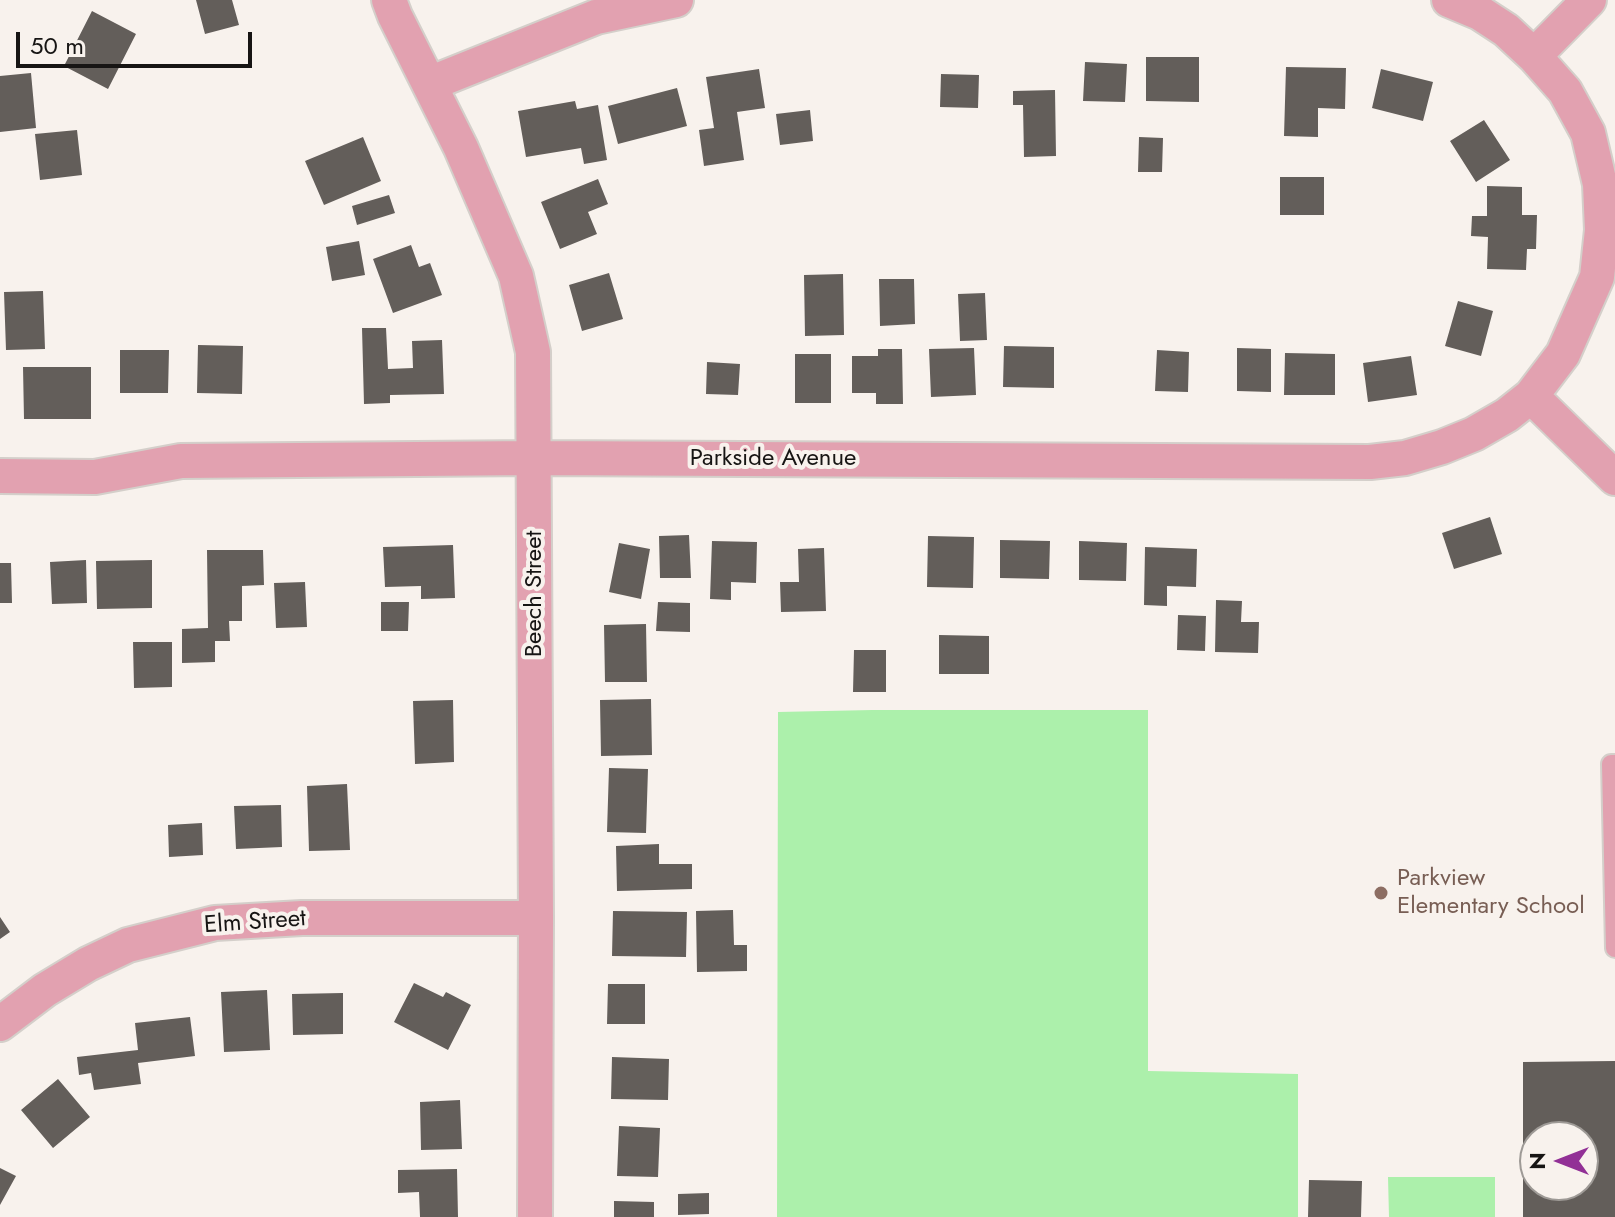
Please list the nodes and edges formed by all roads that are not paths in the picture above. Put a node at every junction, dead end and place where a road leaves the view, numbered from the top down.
1 (389, 0) edge
2 (676, 0) edge
3 (1449, 0) edge
4 (1589, 0) edge
5 (1534, 56) junction
6 (429, 84) junction
7 (1531, 396) junction
8 (534, 458) junction
9 (0, 476) edge
10 (1615, 478) edge
11 (1615, 764) edge
12 (536, 918) junction
13 (1615, 948) edge
14 (0, 1024) edge
15 (535, 1217) edge

1 - 6 street, Beech Street
2 - 6 street
3 - 5 street, Parkside Avenue
4 - 5 street
5 - 7 street, Parkside Avenue
6 - 8 street, Beech Street
7 - 8 street, Parkside Avenue
7 - 10 street
8 - 9 street, Parkside Avenue
8 - 12 street, Beech Street
11 - 13 lane
12 - 14 street, Elm Street
12 - 15 street, Beech Street

